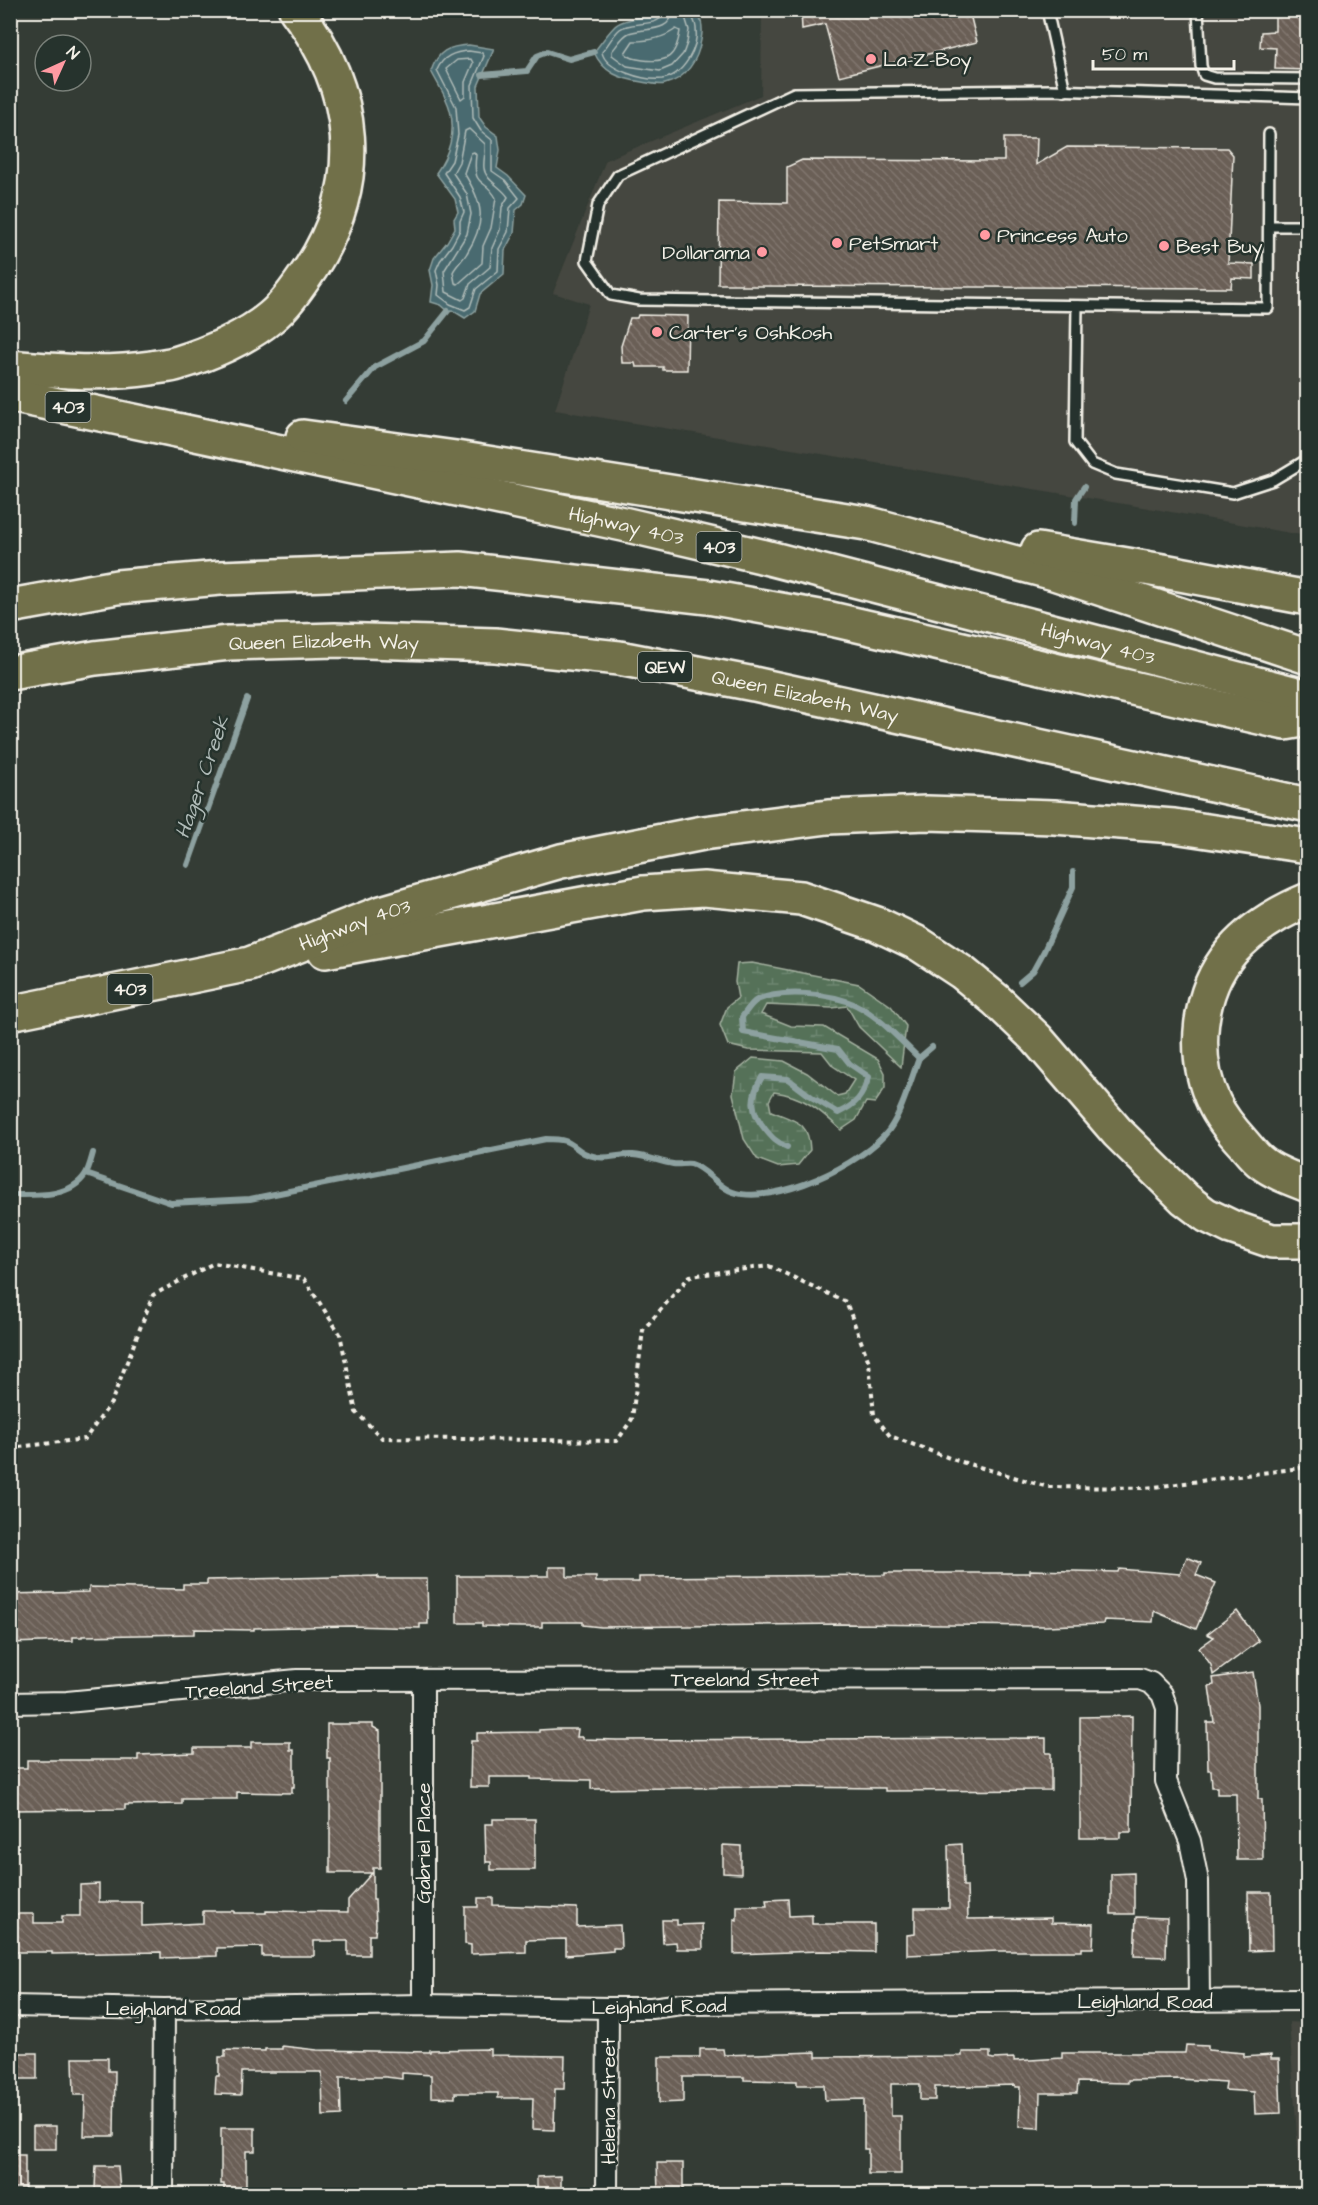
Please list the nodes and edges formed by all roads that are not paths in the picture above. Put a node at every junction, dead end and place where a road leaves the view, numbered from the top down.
1 (297, 10) edge
2 (1047, 10) edge
3 (1198, 10) edge
4 (1308, 78) edge
5 (1065, 91) junction
6 (1308, 98) edge
7 (1269, 134) dead end
8 (1269, 226) junction
9 (1308, 226) edge
10 (1077, 306) junction
11 (10, 368) edge
12 (10, 395) edge
13 (125, 418) junction
14 (1308, 459) edge
15 (866, 523) junction
16 (1308, 598) edge
17 (10, 606) edge
18 (1308, 657) edge
19 (10, 673) edge
20 (1308, 697) edge
21 (1308, 719) edge
22 (1308, 805) edge
23 (1308, 846) edge
24 (1308, 900) edge
25 (250, 964) junction
26 (10, 1013) edge
27 (1308, 1185) edge
28 (1308, 1241) edge
29 (423, 1680) junction
30 (10, 1703) edge
31 (1308, 2000) edge
32 (1199, 2001) junction
33 (423, 2005) junction
34 (10, 2006) edge
35 (608, 2008) junction
36 (164, 2009) junction
37 (163, 2194) edge
38 (607, 2194) edge

1 - 11 highway
2 - 5 lane
3 - 4 lane
5 - 6 lane
5 - 10 lane
7 - 8 lane
8 - 9 lane
8 - 10 lane
10 - 14 lane
12 - 13 highway, Highway 403 / 403
13 - 15 highway
13 - 20 highway, Highway 403 / 403
15 - 16 highway
15 - 18 highway
17 - 21 highway
19 - 22 highway, Queen Elizabeth Way / QEW
23 - 25 highway, Highway 403 / 403
24 - 27 highway
25 - 26 highway, Highway 403 / 403
25 - 28 highway
29 - 30 street, Treeland Street
29 - 32 street, Treeland Street
29 - 33 street, Gabriel Place
31 - 32 street, Leighland Road
32 - 35 street, Leighland Road
33 - 35 street, Leighland Road
33 - 36 street, Leighland Road
34 - 36 street, Leighland Road
35 - 38 street, Helena Street
36 - 37 street

